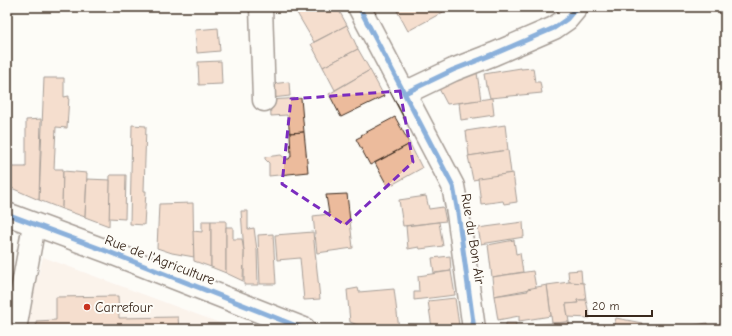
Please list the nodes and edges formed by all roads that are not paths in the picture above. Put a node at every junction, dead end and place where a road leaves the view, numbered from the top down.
1 (261, 7) edge
2 (360, 7) edge
3 (577, 7) edge
4 (405, 93) junction
5 (264, 100) dead end
6 (7, 214) edge
7 (34, 225) junction
8 (15, 329) edge
9 (304, 329) edge
10 (474, 329) edge

1 - 5 street
2 - 4 street, Rue du Bon Air
3 - 4 street
4 - 10 street, Rue du Bon Air
6 - 7 street, Rue de l'Agriculture
7 - 8 street
7 - 9 street, Rue de l'Agriculture

